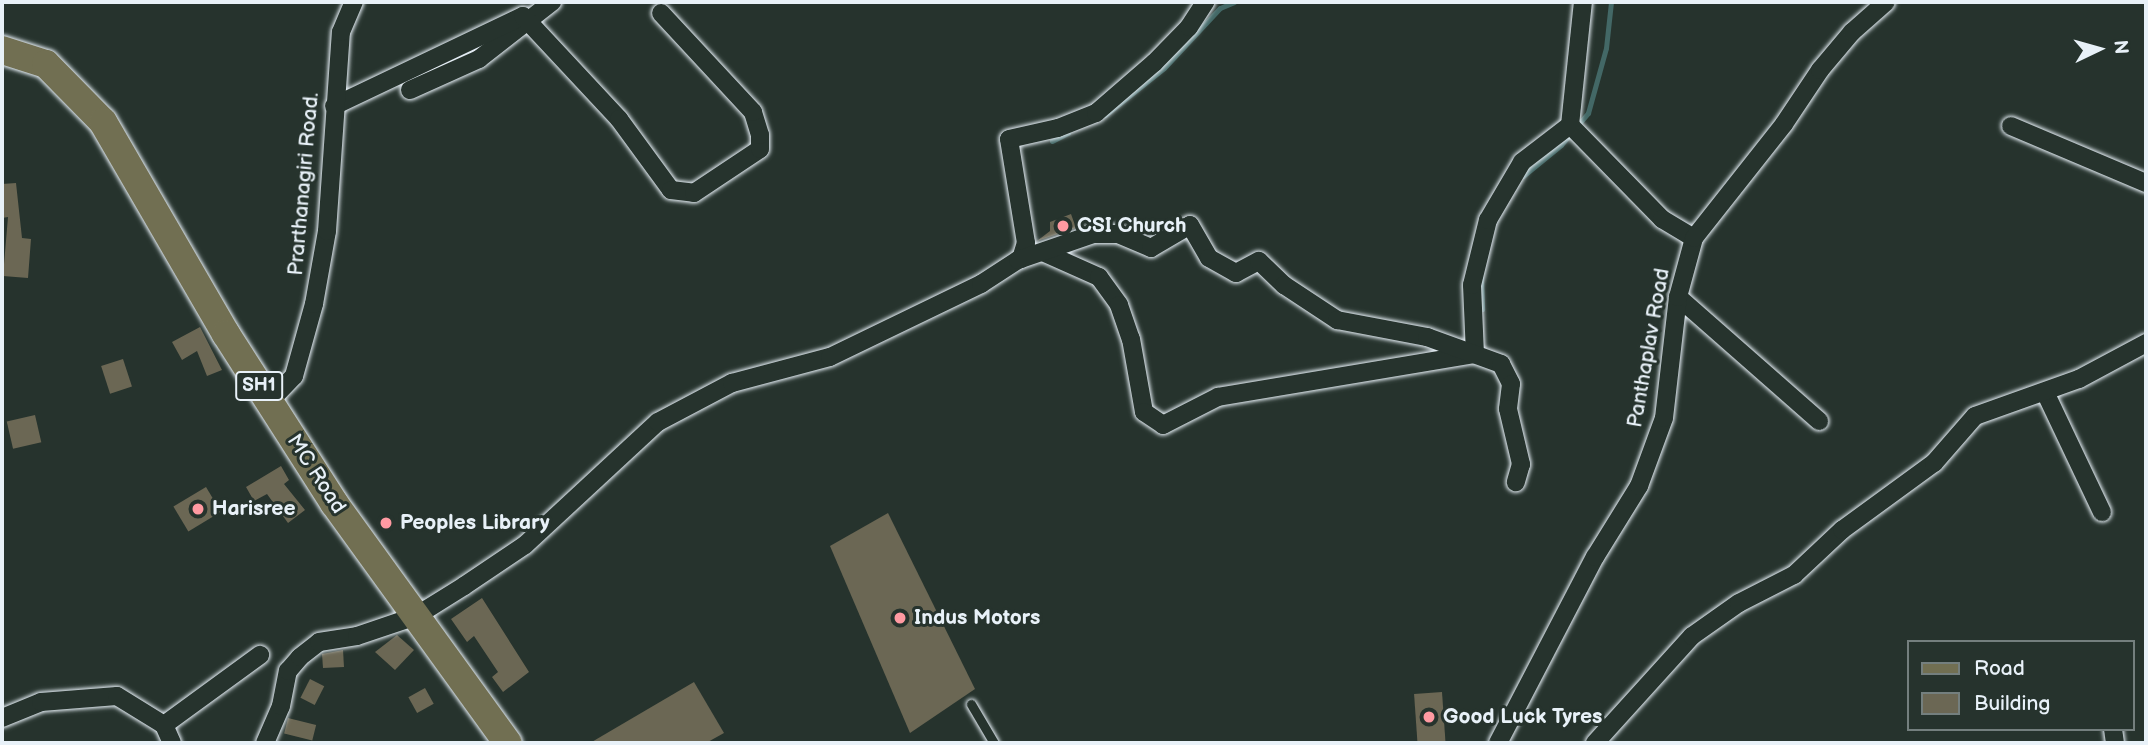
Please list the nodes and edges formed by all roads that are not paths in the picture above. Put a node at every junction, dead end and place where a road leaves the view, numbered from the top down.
1 (354, 2) edge
2 (552, 2) edge
3 (1205, 2) edge
4 (1583, 2) edge
5 (1884, 2) edge
6 (661, 13) dead end
7 (530, 21) junction
8 (2, 50) edge
9 (410, 90) dead end
10 (334, 106) junction
11 (1570, 125) junction
12 (2011, 126) dead end
13 (2146, 183) edge
14 (1693, 238) junction
15 (1045, 253) junction
16 (1021, 259) junction
17 (1678, 298) junction
18 (2146, 343) edge
19 (1475, 354) junction
20 (2045, 392) junction
21 (269, 402) junction
22 (1819, 421) dead end
23 (1516, 482) dead end
24 (2102, 512) dead end
25 (416, 616) junction
26 (260, 655) dead end
27 (971, 704) dead end
28 (2, 718) edge
29 (164, 725) junction
30 (172, 743) edge
31 (265, 743) edge
32 (508, 743) edge
33 (994, 743) edge
34 (1497, 743) edge
35 (1595, 743) edge

1 - 10 street, Prarthanagiri Road.
2 - 7 street
3 - 16 street
4 - 11 street
5 - 14 street
6 - 7 street
7 - 9 street
7 - 10 street
8 - 21 main road, MC Road / SH1
10 - 21 street, Prarthanagiri Road.
11 - 14 street
11 - 19 street
12 - 13 street
14 - 17 street, Panthaplav Road
15 - 16 street
15 - 19 street
15 - 19 street
16 - 25 street
17 - 22 street
17 - 34 street, Panthaplav Road
18 - 20 street
19 - 23 street
20 - 24 street
20 - 35 street
21 - 25 main road, MC Road / SH1
25 - 31 street
25 - 32 main road, MC Road / SH1
26 - 29 street
27 - 33 lane
28 - 29 street
29 - 30 street

